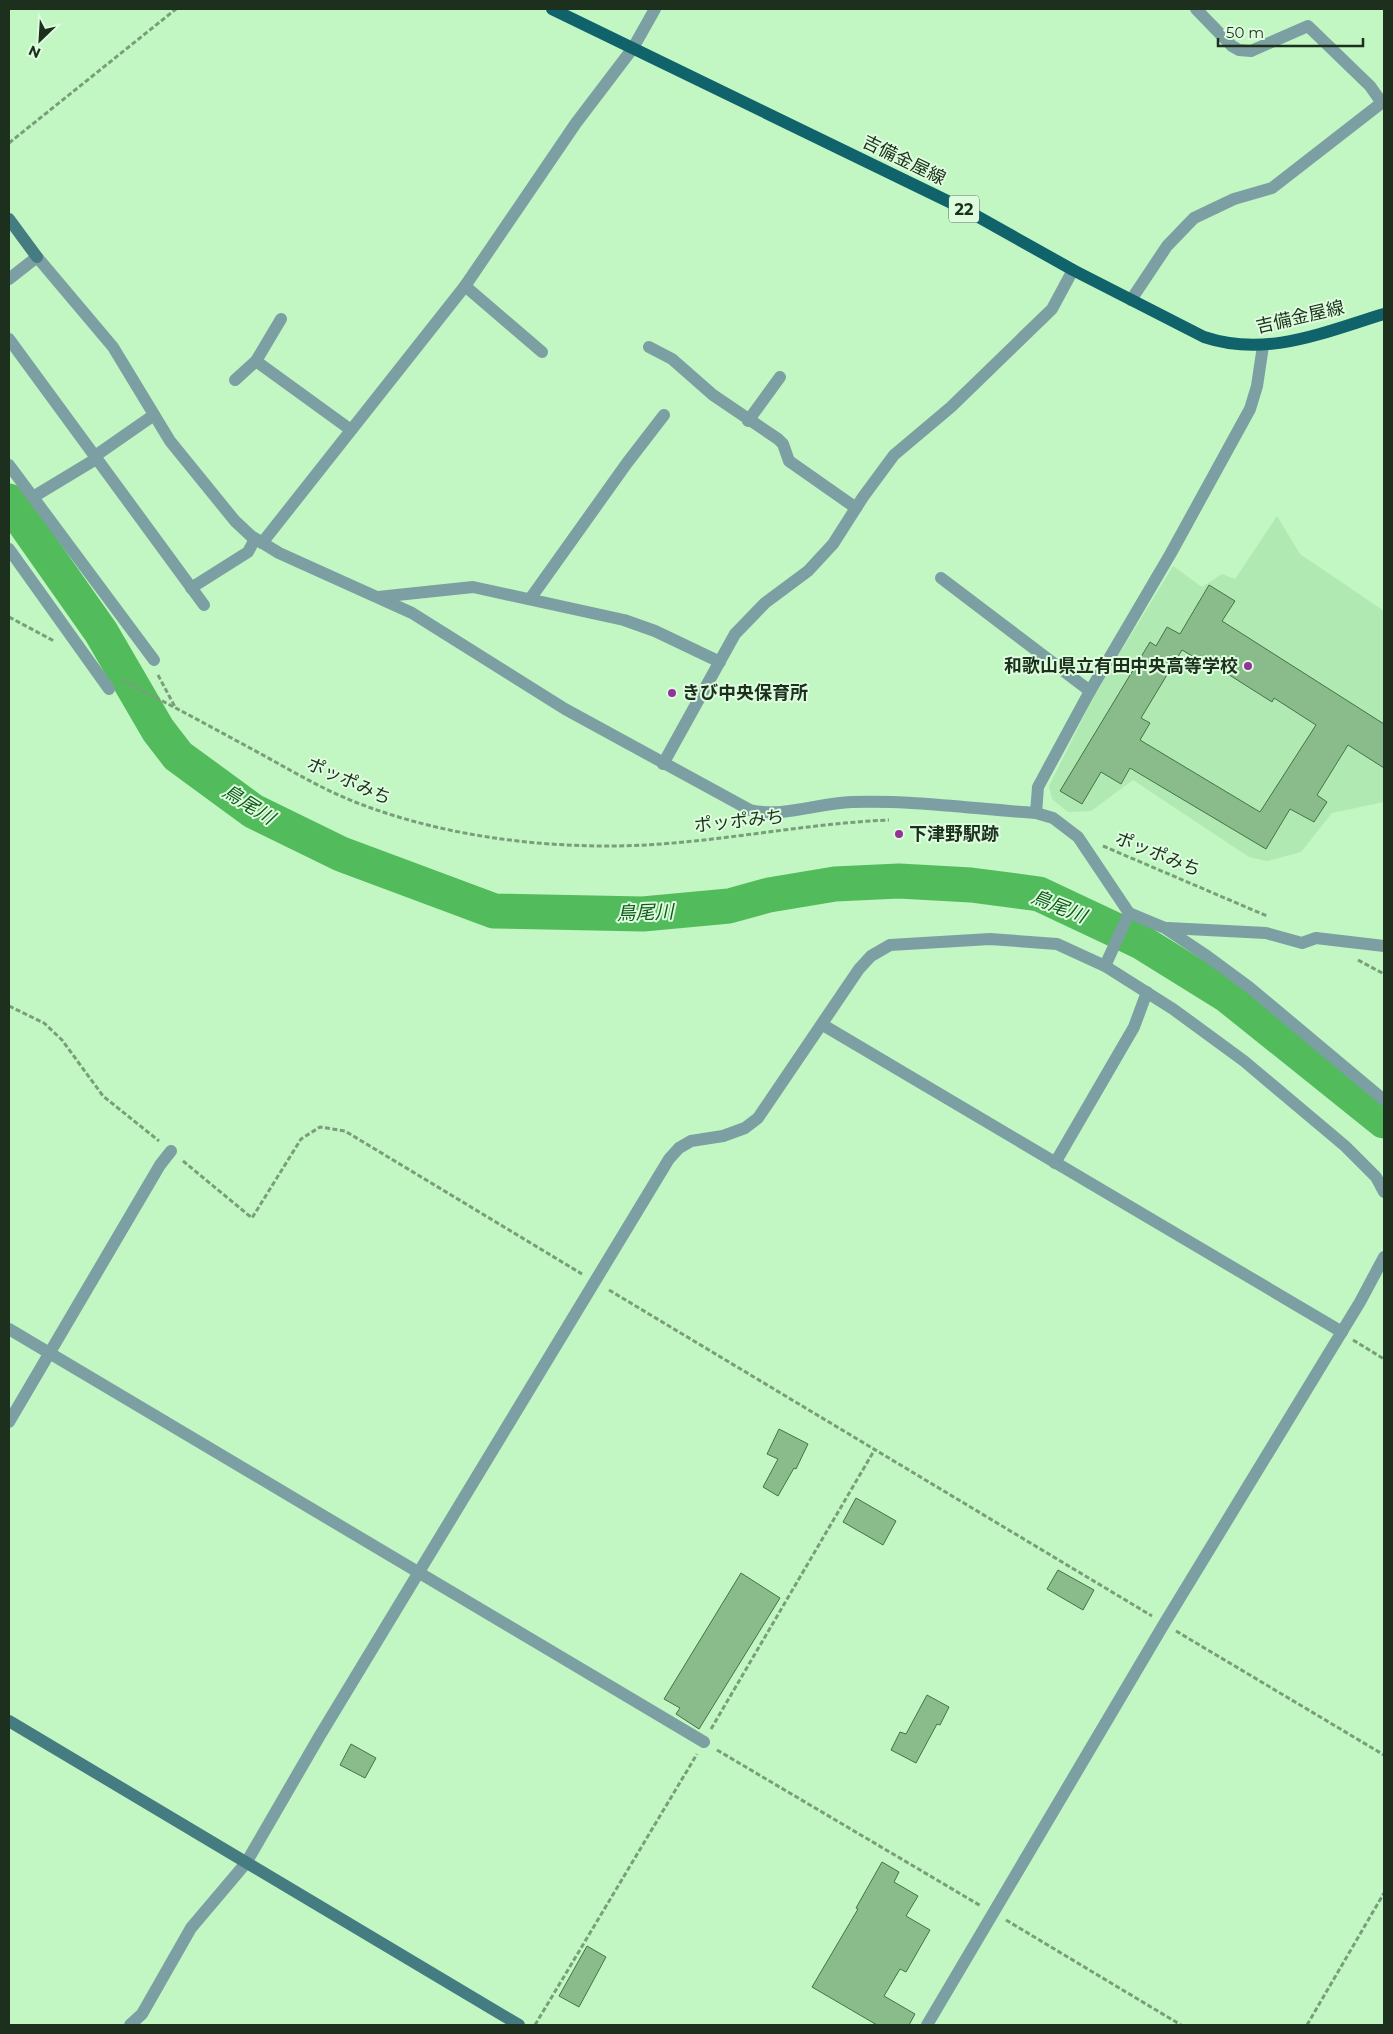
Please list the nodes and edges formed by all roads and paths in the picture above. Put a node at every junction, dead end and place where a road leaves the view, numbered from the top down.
1 (176, 9) edge
2 (552, 9) edge
3 (655, 9) edge
4 (1196, 9) edge
5 (633, 48) junction
6 (1383, 102) edge
7 (9, 144) edge
8 (9, 219) edge
9 (37, 257) junction
10 (1074, 270) junction
11 (9, 279) edge
12 (465, 286) junction
13 (1131, 300) junction
14 (1384, 314) edge
15 (281, 320) dead end
16 (9, 339) edge
17 (1263, 346) junction
18 (649, 347) dead end
19 (542, 352) dead end
20 (256, 361) junction
21 (780, 377) dead end
22 (234, 380) dead end
23 (154, 415) junction
24 (664, 416) dead end
25 (748, 421) junction
26 (351, 430) junction
27 (95, 457) junction
28 (9, 465) edge
29 (33, 497) junction
30 (856, 508) junction
31 (258, 541) junction
32 (9, 549) edge
33 (940, 578) dead end
34 (191, 588) junction
35 (377, 597) junction
36 (530, 599) junction
37 (204, 606) dead end
38 (154, 660) dead end
39 (720, 662) junction
40 (121, 680) dead end
41 (109, 689) dead end
42 (1090, 691) junction
43 (664, 764) junction
44 (1036, 813) junction
45 (895, 820) dead end
46 (1078, 837) junction
47 (1127, 916) junction
48 (1274, 919) dead end
49 (1165, 928) junction
50 (1384, 946) edge
51 (1350, 956) dead end
52 (1107, 962) junction
53 (1384, 974) edge
54 (1147, 992) junction
55 (9, 1006) edge
56 (823, 1025) junction
57 (1384, 1100) edge
58 (171, 1151) junction
59 (1056, 1163) junction
60 (1384, 1192) edge
61 (1384, 1256) edge
62 (595, 1282) junction
63 (9, 1329) edge
64 (1342, 1332) junction
65 (49, 1354) junction
66 (1384, 1359) edge
67 (9, 1422) edge
68 (420, 1572) junction
69 (1164, 1624) junction
70 (9, 1721) edge
71 (704, 1742) joint
72 (1384, 1755) edge
73 (246, 1863) junction
74 (1384, 1893) edge
75 (994, 1913) junction
76 (130, 2025) edge
77 (519, 2025) edge
78 (927, 2025) edge
79 (1181, 2025) edge
80 (1306, 2025) edge

1 - 7 path
2 - 5 main road, 吉備金屋線 / 22
3 - 5 street
4 - 6 street
5 - 10 main road, 吉備金屋線 / 22
5 - 12 street
6 - 13 street
8 - 9 street
9 - 11 street
9 - 23 street
10 - 13 main road, 吉備金屋線 / 22
10 - 30 street
12 - 19 street
12 - 26 street
13 - 17 main road, 吉備金屋線 / 22
14 - 17 main road, 吉備金屋線 / 22
15 - 20 street
16 - 27 street
17 - 42 street
18 - 25 street
20 - 22 street
20 - 26 street
21 - 25 street
23 - 27 street
23 - 31 street
24 - 36 street
25 - 30 street
26 - 31 street
27 - 29 street
27 - 34 street
28 - 29 street
29 - 38 street
30 - 39 street
31 - 34 street
31 - 35 street
32 - 41 street
33 - 42 street
34 - 37 street
35 - 36 street
35 - 43 street
36 - 39 street
39 - 43 street
40 - 45 path, ポッポみち
42 - 44 street
43 - 44 street
44 - 46 street
46 - 47 street
46 - 48 path, ポッポみち
47 - 49 street
47 - 52 street
49 - 50 street
49 - 57 street
51 - 53 path
52 - 54 street
52 - 56 street
54 - 59 street
54 - 60 street
55 - 58 path
56 - 59 street
56 - 62 street
58 - 62 path
58 - 65 street
59 - 64 street
61 - 64 street
62 - 68 street
62 - 69 path
63 - 65 street
64 - 66 path
64 - 69 street
65 - 67 street
65 - 68 street
68 - 71 street
68 - 73 street
69 - 72 path
69 - 75 street
70 - 73 street
71 - 75 path
73 - 76 street
73 - 77 street
74 - 80 path
75 - 78 street
75 - 79 path

